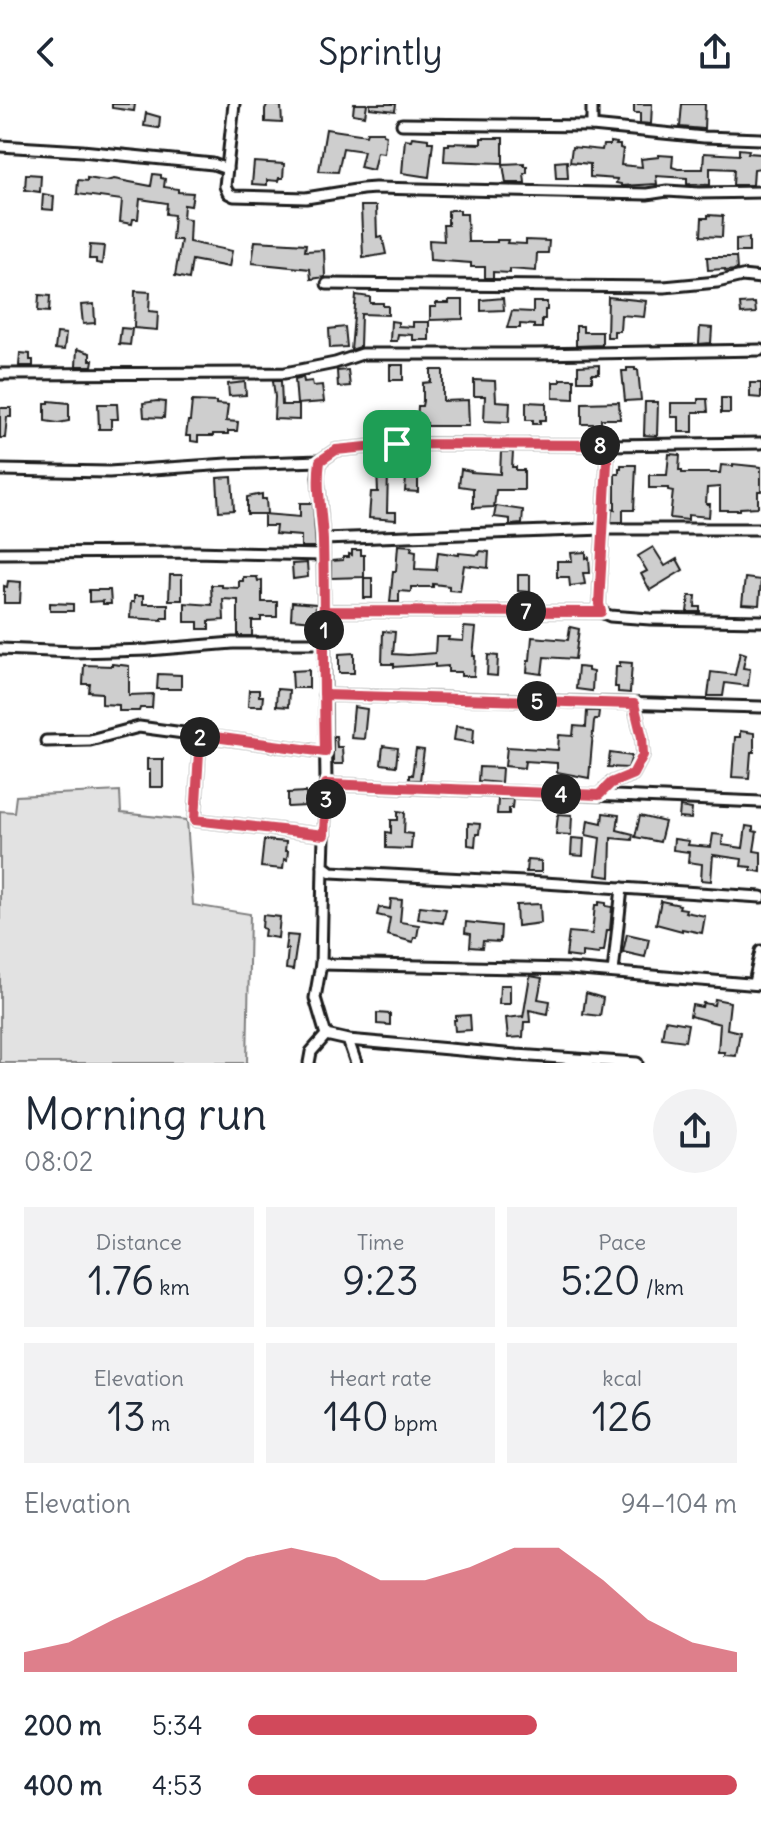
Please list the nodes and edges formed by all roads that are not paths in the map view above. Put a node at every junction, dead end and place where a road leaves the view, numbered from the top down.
1 (234, 104) edge
2 (592, 104) edge
3 (402, 124) dead end
4 (592, 126) junction
5 (761, 139) edge
6 (0, 146) edge
7 (227, 169) junction
8 (761, 192) edge
9 (761, 278) edge
10 (327, 284) dead end
11 (761, 350) edge
12 (0, 374) edge
13 (761, 443) edge
14 (608, 445) junction
15 (320, 461) junction
16 (0, 470) edge
17 (604, 529) junction
18 (761, 529) edge
19 (323, 539) junction
20 (0, 553) edge
21 (323, 555) junction
22 (323, 611) junction
23 (601, 612) junction
24 (761, 621) edge
25 (324, 643) junction
26 (0, 649) edge
27 (324, 695) junction
28 (634, 704) junction
29 (761, 707) edge
30 (200, 735) junction
31 (46, 741) dead end
32 (325, 752) junction
33 (326, 784) junction
34 (599, 795) junction
35 (761, 802) edge
36 (324, 835) junction
37 (323, 866) junction
38 (622, 888) junction
39 (761, 897) edge
40 (761, 951) edge
41 (321, 964) junction
42 (613, 972) junction
43 (758, 984) edge
44 (326, 1035) junction
45 (348, 1040) junction
46 (309, 1063) edge
47 (356, 1063) edge
48 (637, 1063) edge

1 - 7 street
2 - 4 street
3 - 4 street
4 - 5 street
6 - 7 street
7 - 8 street
9 - 10 street
11 - 12 street
13 - 14 street
14 - 15 street
14 - 17 street
15 - 16 street
15 - 19 street
17 - 18 street
17 - 19 street
17 - 23 street
19 - 21 street
20 - 21 street
21 - 22 street
22 - 23 street
22 - 25 street
23 - 24 street
25 - 26 street
25 - 27 street
27 - 28 street
27 - 32 street
28 - 29 street
28 - 34 street
30 - 31 street
30 - 32 street
30 - 36 street
32 - 33 street
33 - 34 street
33 - 36 street
34 - 35 street
36 - 37 street
37 - 38 street
37 - 41 street
38 - 39 street
38 - 42 street
40 - 43 street
41 - 42 street
41 - 44 street
42 - 43 street
44 - 45 street
44 - 46 street
45 - 47 street
45 - 48 street

